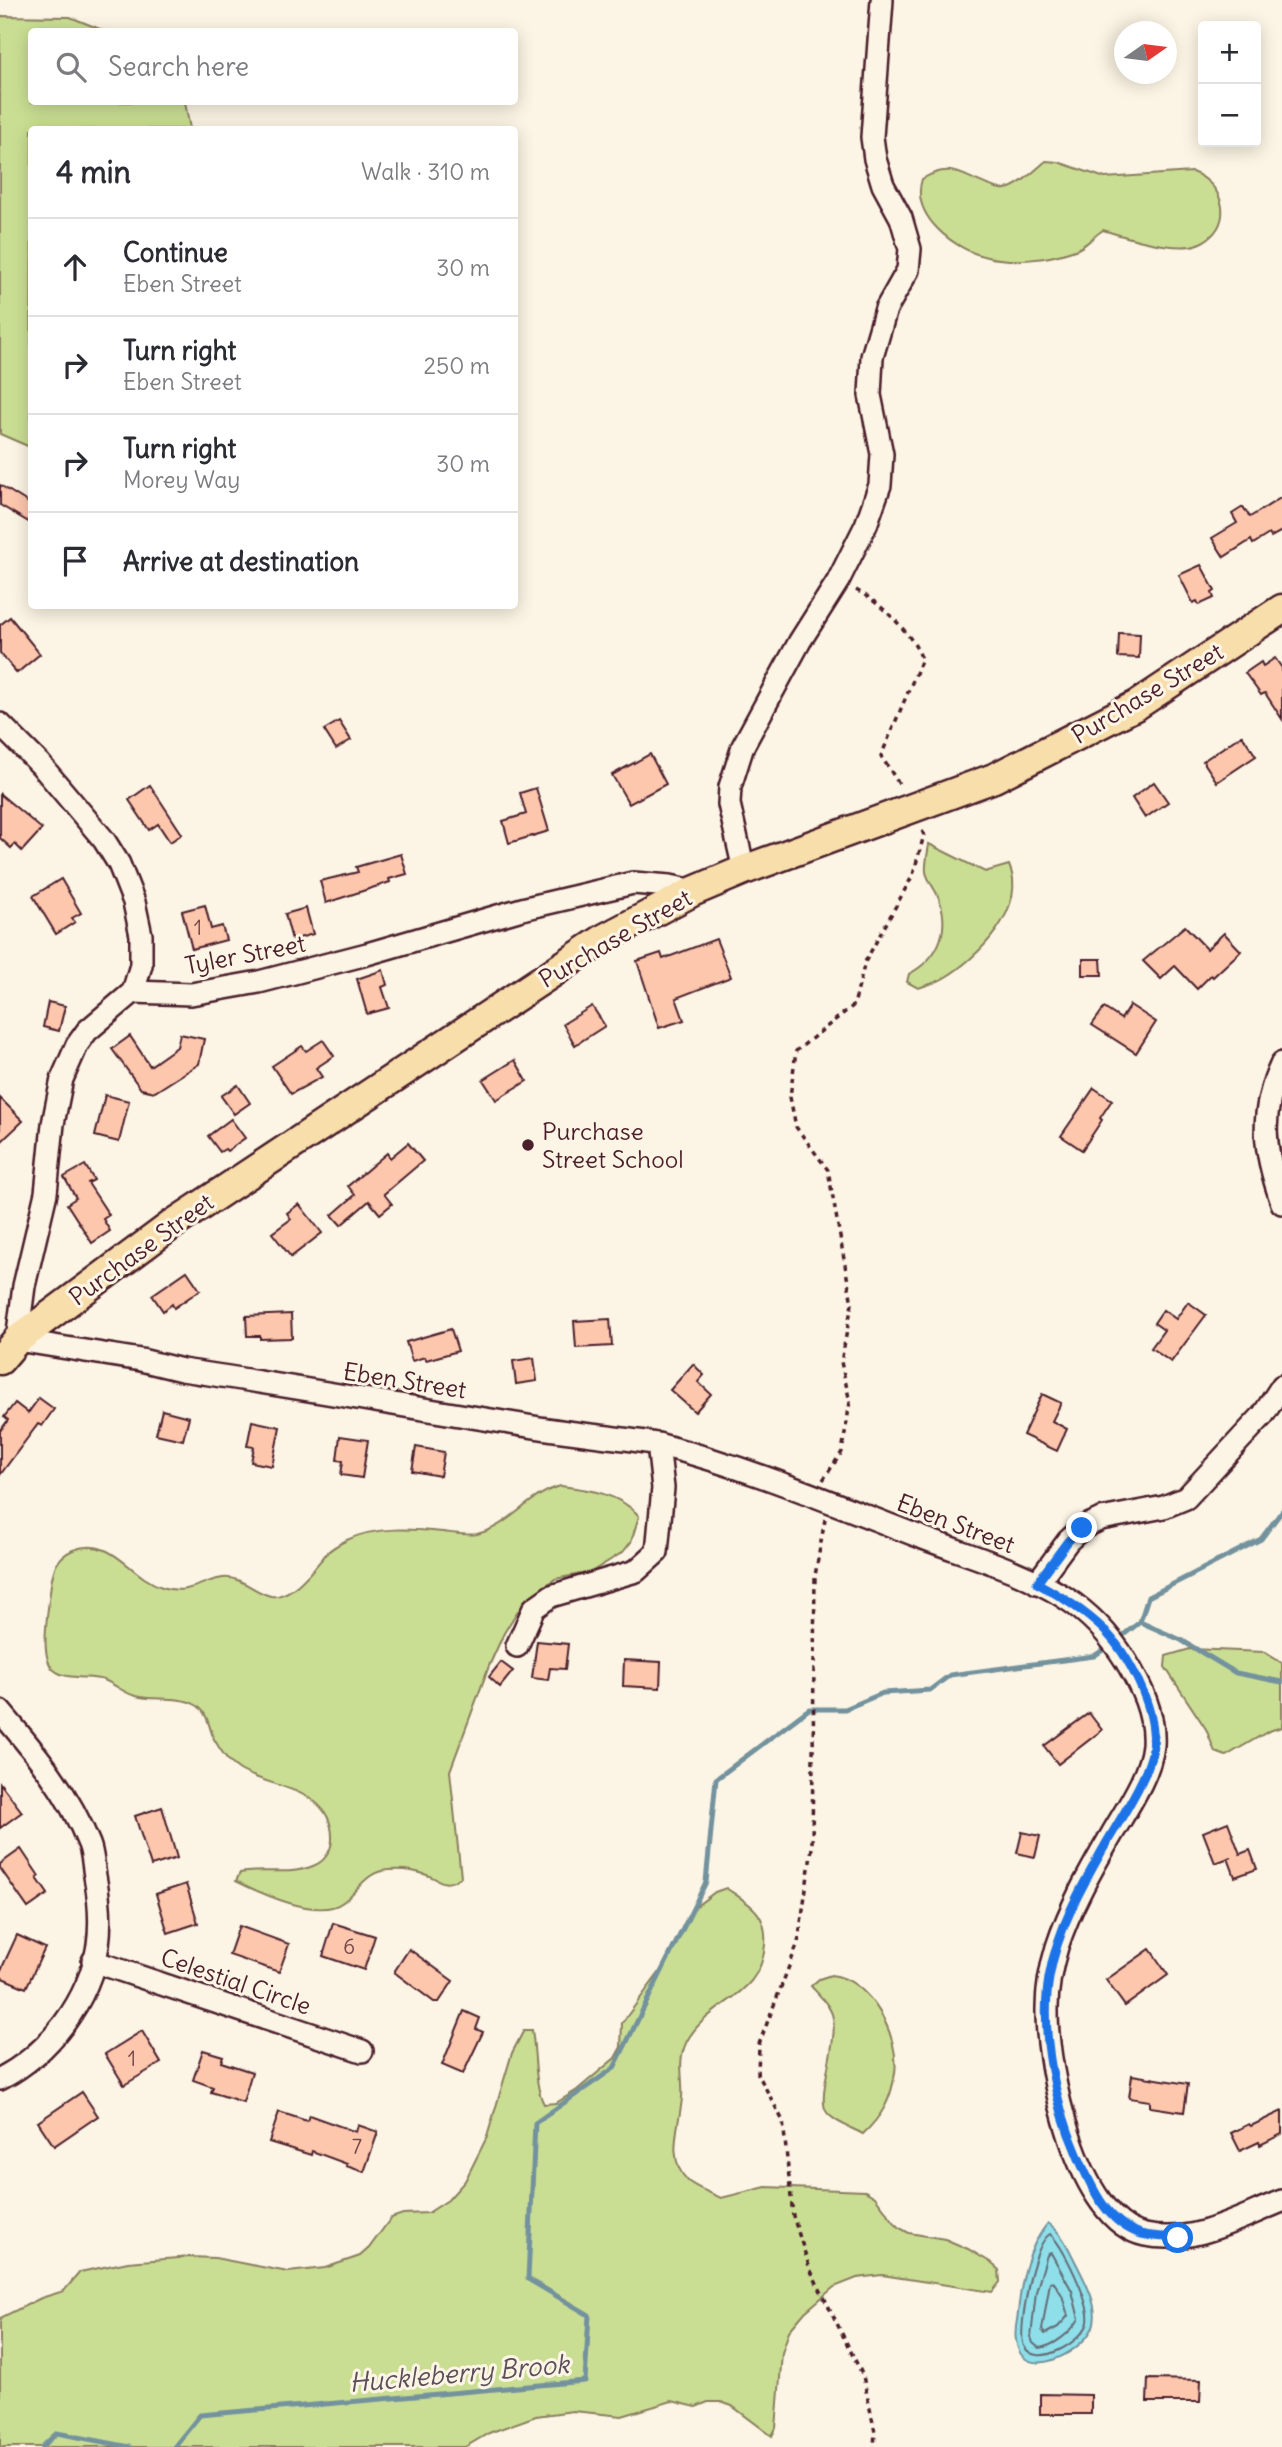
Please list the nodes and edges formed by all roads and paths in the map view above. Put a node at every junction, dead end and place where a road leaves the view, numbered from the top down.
1 (882, 0) edge
2 (838, 580) junction
3 (1282, 609) edge
4 (0, 724) edge
5 (914, 807) junction
6 (744, 870) junction
7 (694, 891) junction
8 (133, 992) junction
9 (1282, 1063) edge
10 (1282, 1203) edge
11 (8, 1350) edge
12 (1282, 1387) edge
13 (658, 1444) junction
14 (820, 1499) junction
15 (1037, 1583) junction
16 (517, 1646) dead end
17 (0, 1711) edge
18 (93, 1961) junction
19 (362, 2051) dead end
20 (0, 2079) edge
21 (1282, 2201) edge
22 (874, 2447) edge

1 - 2 street
2 - 5 path
2 - 6 street
3 - 5 main road, Purchase Street
4 - 8 street
5 - 6 main road, Purchase Street
5 - 14 path
6 - 7 main road, Purchase Street
7 - 8 street, Tyler Street
7 - 11 main road, Purchase Street
8 - 11 street
9 - 10 street
11 - 13 street, Eben Street
12 - 15 street
13 - 14 street, Eben Street
13 - 16 street
14 - 15 street, Eben Street
14 - 22 path
15 - 21 street, Eben Street
17 - 18 street
18 - 19 street, Celestial Circle
18 - 20 street

